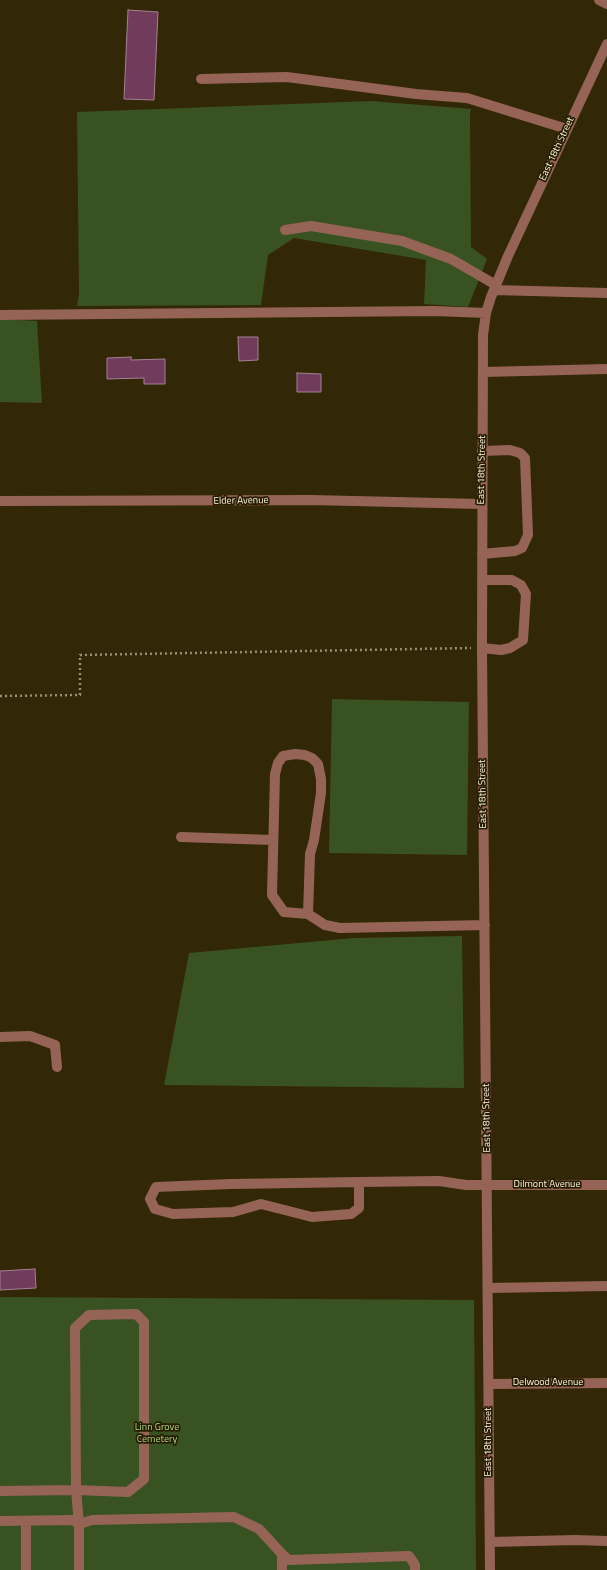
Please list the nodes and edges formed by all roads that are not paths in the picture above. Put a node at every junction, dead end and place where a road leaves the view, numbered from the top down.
1 (599, 0) edge
2 (607, 4) edge
3 (607, 44) edge
4 (201, 79) dead end
5 (567, 129) junction
6 (285, 230) dead end
7 (495, 288) junction
8 (607, 293) edge
9 (486, 313) junction
10 (0, 315) edge
11 (607, 369) edge
12 (483, 372) junction
13 (482, 451) junction
14 (0, 502) edge
15 (481, 504) junction
16 (482, 554) junction
17 (482, 580) junction
18 (482, 648) junction
19 (181, 837) dead end
20 (273, 840) junction
21 (308, 914) junction
22 (485, 925) junction
23 (0, 1037) edge
24 (57, 1067) dead end
25 (359, 1182) junction
26 (607, 1185) edge
27 (488, 1186) junction
28 (607, 1286) edge
29 (488, 1288) junction
30 (607, 1383) edge
31 (489, 1384) junction
32 (76, 1490) junction
33 (0, 1491) edge
34 (0, 1521) edge
35 (26, 1521) junction
36 (79, 1524) junction
37 (607, 1541) edge
38 (490, 1542) junction
39 (282, 1554) junction
40 (26, 1570) edge
41 (79, 1570) edge
42 (282, 1570) edge
43 (415, 1570) edge
44 (490, 1570) edge

1 - 2 street
3 - 5 street, East 18th Street
4 - 5 street
5 - 7 street, East 18th Street
6 - 7 street
7 - 8 street
7 - 9 street, East 18th Street
9 - 10 street
9 - 12 street, East 18th Street
11 - 12 street
12 - 13 street, East 18th Street
13 - 15 street, East 18th Street
13 - 16 street
14 - 15 street, Elder Avenue
15 - 16 street, East 18th Street
16 - 17 street, East 18th Street
17 - 18 street, East 18th Street
17 - 18 street
18 - 22 street, East 18th Street
19 - 20 street
20 - 21 street
20 - 21 street
21 - 22 street
22 - 27 street, East 18th Street
23 - 24 street
25 - 25 street, Dilmont Avenue
25 - 27 street, Dilmont Avenue
26 - 27 street, Dilmont Avenue
27 - 29 street, East 18th Street
28 - 29 street
29 - 31 street, East 18th Street
30 - 31 street, Delwood Avenue
31 - 38 street, East 18th Street
32 - 32 street
32 - 33 street
32 - 36 street
34 - 35 street
35 - 36 street
35 - 40 street
36 - 39 street
36 - 41 street
37 - 38 street
38 - 44 street, East 18th Street
39 - 42 street
39 - 43 street

